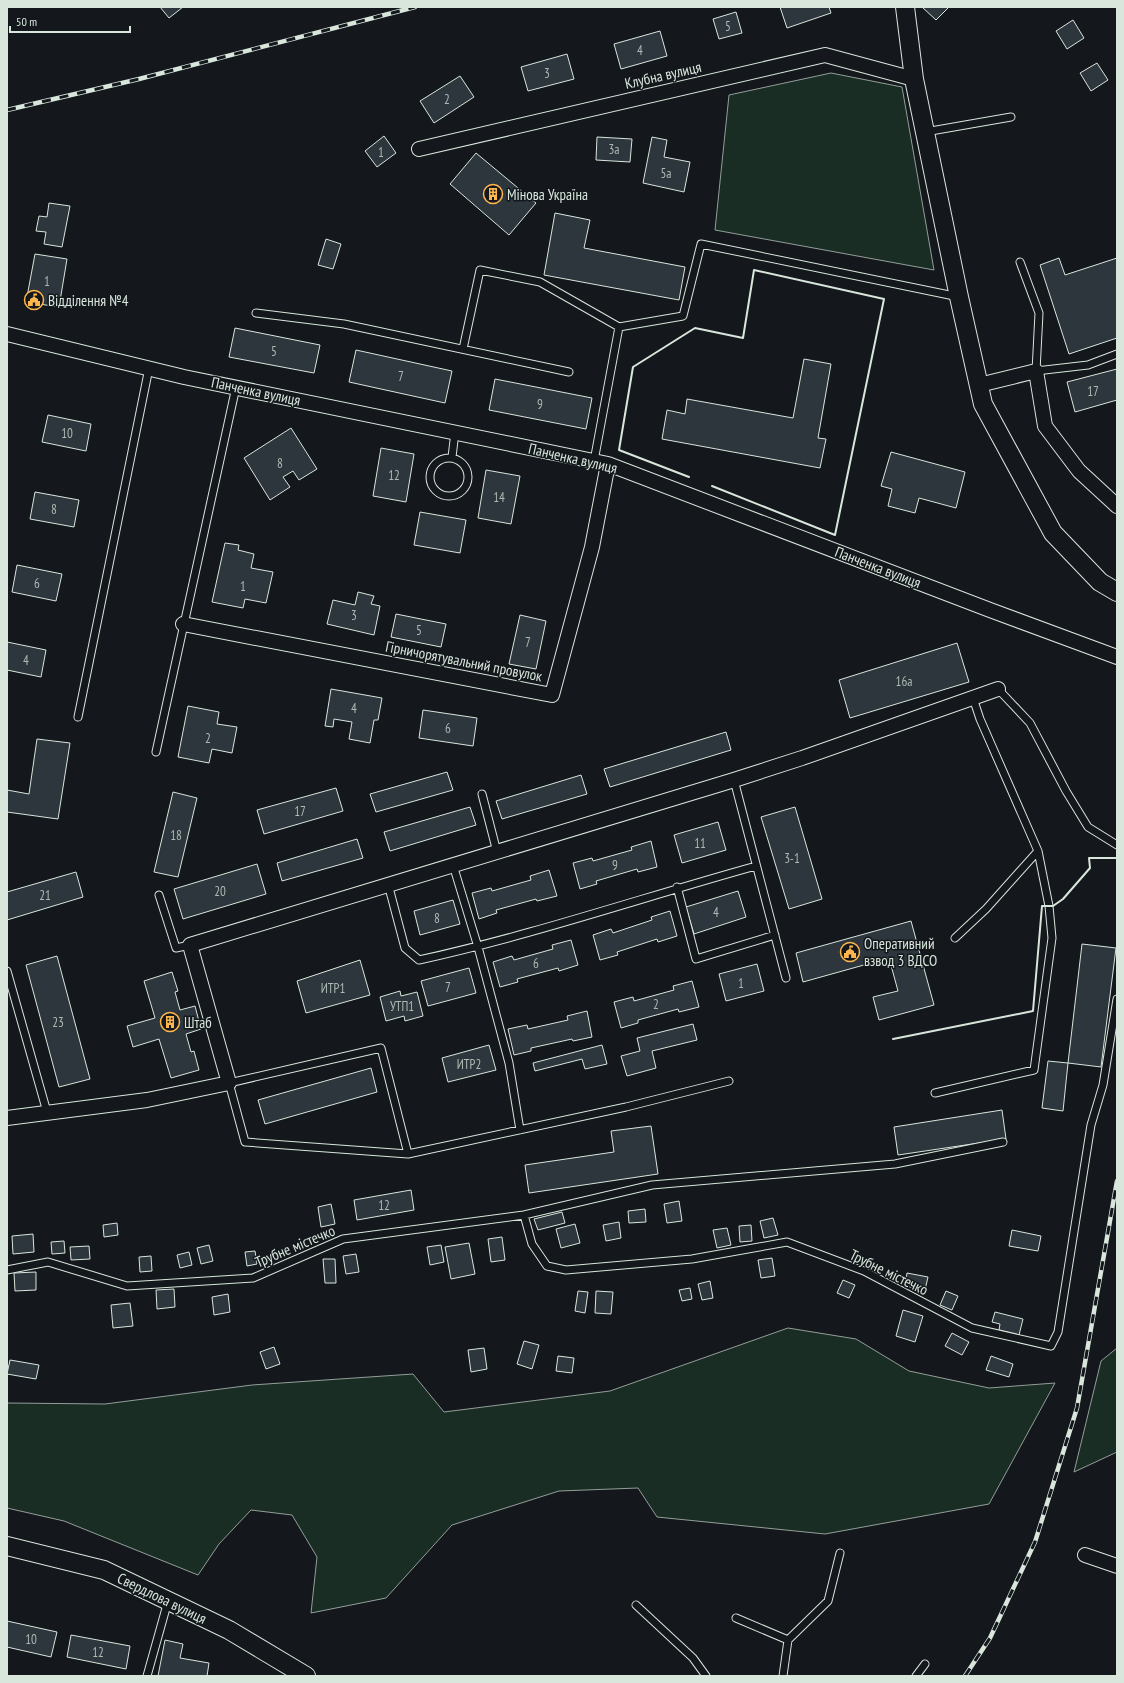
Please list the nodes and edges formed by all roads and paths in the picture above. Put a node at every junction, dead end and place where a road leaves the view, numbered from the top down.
1 (905, 7) edge
2 (914, 79) junction
3 (1011, 117) dead end
4 (925, 132) junction
5 (419, 149) dead end
6 (1020, 262) dead end
7 (959, 297) junction
8 (256, 313) dead end
9 (620, 327) junction
10 (7, 334) edge
11 (462, 349) junction
12 (1117, 354) edge
13 (149, 368) junction
14 (1036, 371) junction
15 (569, 372) dead end
16 (979, 385) junction
17 (236, 387) junction
18 (455, 432) junction
19 (452, 457) junction
20 (594, 461) junction
21 (608, 464) junction
22 (1117, 506) edge
23 (1117, 592) edge
24 (183, 624) junction
25 (1117, 657) edge
26 (998, 689) joint
27 (973, 698) junction
28 (78, 717) dead end
29 (156, 752) dead end
30 (734, 780) junction
31 (482, 794) dead end
32 (1117, 845) edge
33 (497, 852) junction
34 (1038, 852) junction
35 (453, 865) junction
36 (756, 866) junction
37 (388, 884) junction
38 (677, 888) junction
39 (159, 895) dead end
40 (775, 936) junction
41 (955, 938) dead end
42 (190, 945) junction
43 (478, 947) junction
44 (7, 971) edge
45 (786, 978) dead end
46 (1117, 999) edge
47 (729, 1081) dead end
48 (229, 1083) junction
49 (935, 1093) dead end
50 (47, 1112) junction
51 (7, 1118) edge
52 (520, 1130) junction
53 (1003, 1142) dead end
54 (408, 1154) junction
55 (524, 1215) junction
56 (7, 1270) edge
57 (7, 1546) edge
58 (840, 1553) dead end
59 (1085, 1555) dead end
60 (1117, 1566) edge
61 (168, 1601) junction
62 (636, 1605) dead end
63 (736, 1618) dead end
64 (788, 1640) junction
65 (925, 1664) dead end
66 (147, 1676) edge
67 (306, 1676) edge
68 (706, 1676) edge
69 (783, 1676) edge
70 (916, 1676) edge

1 - 2 street
2 - 4 street
2 - 5 street, Клубна вулиця
3 - 4 lane
4 - 7 street
6 - 14 lane
7 - 9 lane
7 - 16 street
8 - 11 lane
9 - 11 lane
9 - 20 lane
10 - 13 street, Панченка вулиця
11 - 15 lane
12 - 14 lane
13 - 17 street, Панченка вулиця
13 - 28 lane
14 - 16 street
14 - 22 street
16 - 23 street
17 - 18 street, Панченка вулиця
17 - 24 lane
18 - 19 lane
18 - 20 street, Панченка вулиця
19 - 19 lane
20 - 21 street, Панченка вулиця
21 - 24 street, Гірничорятувальний провулок
21 - 25 street, Панченка вулиця
24 - 29 lane
26 - 27 street
26 - 32 lane
27 - 30 street
27 - 34 lane
30 - 33 street
30 - 36 lane
31 - 33 lane
33 - 35 street
34 - 41 lane
34 - 49 lane
35 - 37 street
35 - 43 lane
36 - 38 lane
36 - 40 lane
37 - 42 street
37 - 43 lane
38 - 40 lane
38 - 43 lane
39 - 42 lane
40 - 45 lane
42 - 48 street
43 - 52 lane
44 - 50 lane
46 - 55 lane, Трубне містечко
47 - 52 lane
48 - 50 street
48 - 54 lane
48 - 54 lane
50 - 51 street
52 - 54 lane
53 - 55 lane, Трубне містечко
55 - 56 lane, Трубне містечко
57 - 61 street, Свердлова вулиця
58 - 64 lane
59 - 60 street
61 - 66 lane
61 - 67 street, Свердлова вулиця
62 - 68 lane
63 - 64 lane
64 - 69 lane
65 - 70 lane

